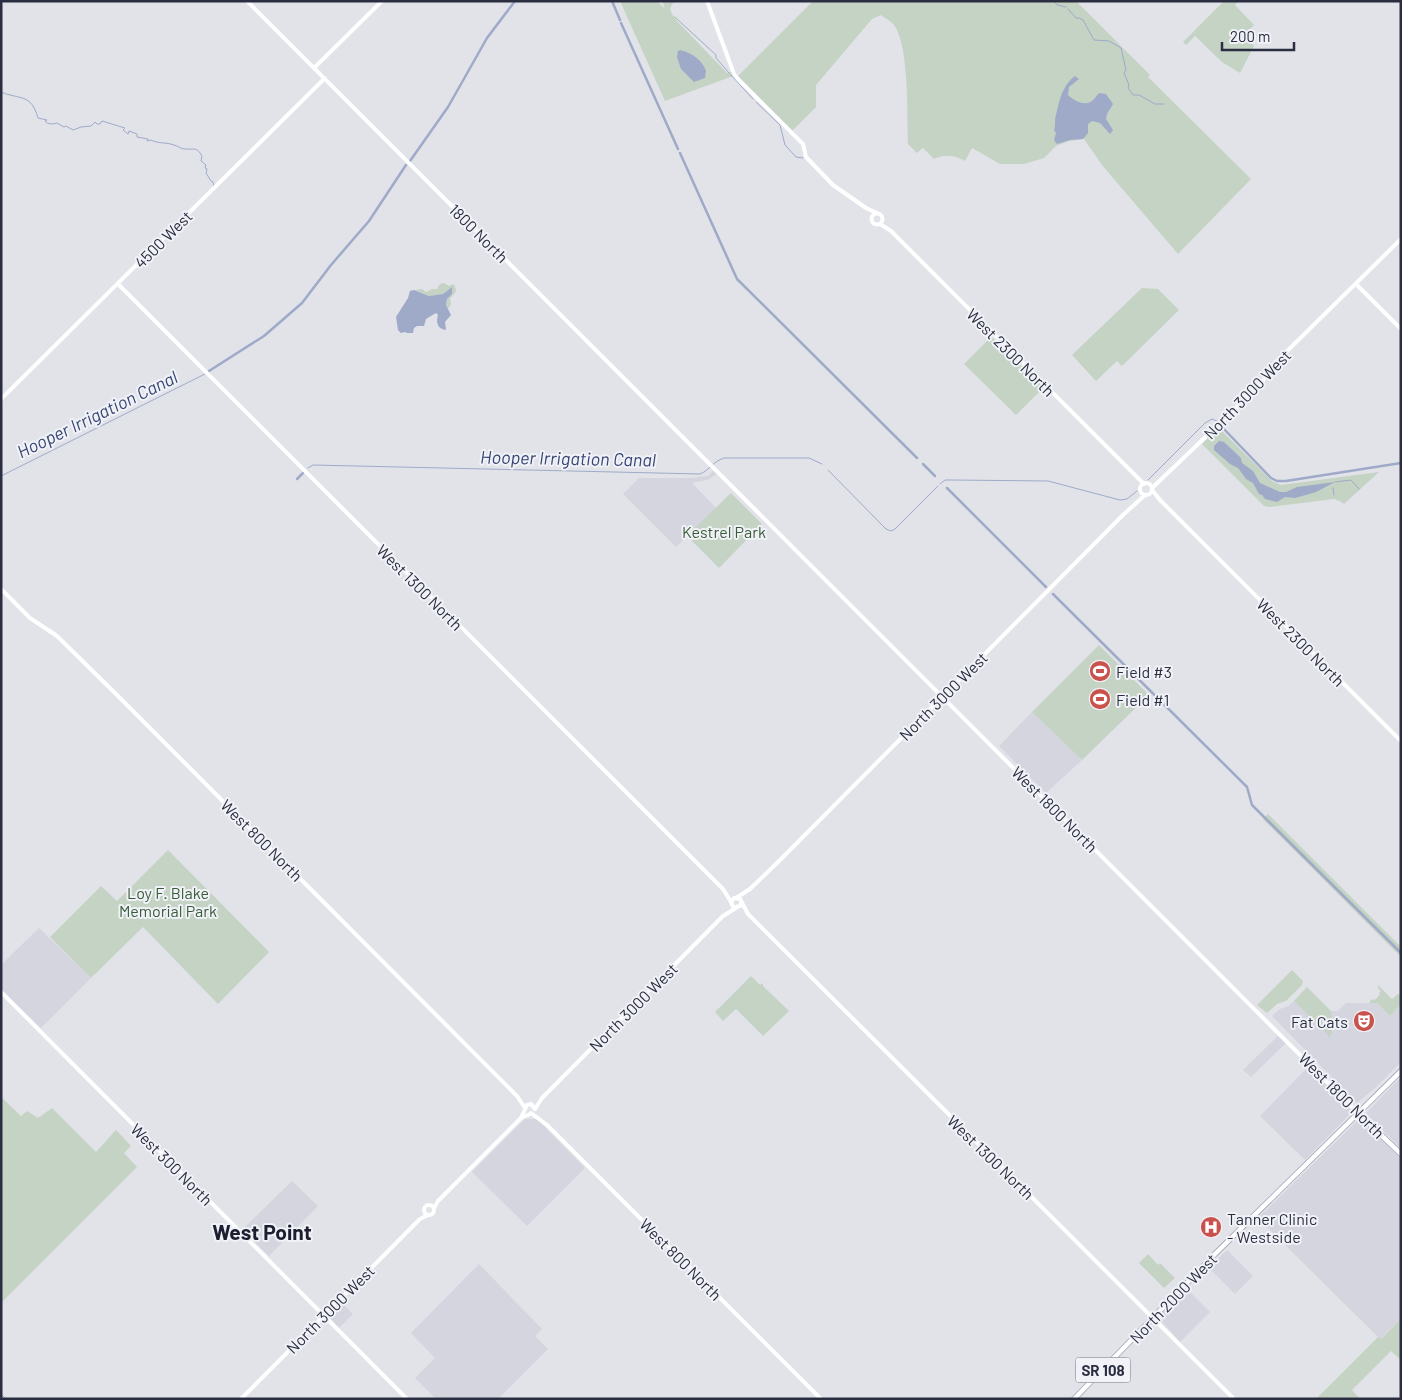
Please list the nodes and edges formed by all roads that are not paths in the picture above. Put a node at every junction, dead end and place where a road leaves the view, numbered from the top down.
1 (247, 1) edge
2 (382, 1) edge
3 (707, 1) edge
4 (314, 68) junction
5 (324, 79) junction
6 (866, 208) junction
7 (877, 213) junction
8 (872, 217) junction
9 (883, 220) junction
10 (880, 224) junction
11 (891, 231) junction
12 (1401, 239) edge
13 (118, 284) junction
14 (1356, 284) junction
15 (1401, 329) edge
16 (1, 399) edge
17 (711, 465) joint
18 (1142, 487) junction
19 (1151, 487) junction
20 (1147, 495) junction
21 (1160, 500) junction
22 (1135, 503) junction
23 (1, 589) edge
24 (942, 697) junction
25 (1401, 741) edge
26 (723, 889) junction
27 (750, 889) junction
28 (736, 898) junction
29 (731, 902) junction
30 (741, 902) junction
31 (737, 907) junction
32 (748, 914) junction
33 (723, 916) junction
34 (1, 992) edge
35 (1401, 1071) edge
36 (518, 1096) junction
37 (542, 1098) junction
38 (530, 1104) junction
39 (525, 1108) junction
40 (535, 1109) junction
41 (530, 1113) junction
42 (1358, 1113) junction
43 (521, 1118) junction
44 (541, 1120) junction
45 (1401, 1154) edge
46 (432, 1207) junction
47 (426, 1213) junction
48 (324, 1315) junction
49 (1154, 1318) junction
50 (240, 1399) edge
51 (407, 1399) edge
52 (821, 1399) edge
53 (1074, 1399) edge
54 (1234, 1399) edge

1 - 4 main road, 1800 North
2 - 4 main road
3 - 6 main road
4 - 5 main road, 1800 North
5 - 13 main road, 4500 West
5 - 17 main road, 1800 North
6 - 7 main road
6 - 8 main road
7 - 8 main road
7 - 9 main road
8 - 10 main road
9 - 10 main road
9 - 11 main road
10 - 11 main road
11 - 18 main road, West 2300 North
12 - 14 main road, North 3000 West
13 - 16 main road, 4500 West
13 - 26 main road, West 1300 North
14 - 15 main road
14 - 19 main road, North 3000 West
17 - 24 main road, West 1800 North
18 - 19 main road
18 - 20 main road, West 2300 North
18 - 22 main road, North 3000 West
19 - 20 main road, North 3000 West
19 - 21 main road, West 2300 North
20 - 21 main road, West 2300 North
20 - 22 main road, North 3000 West
21 - 25 main road, West 2300 North
22 - 24 main road, North 3000 West
23 - 36 main road, West 800 North
24 - 27 main road, North 3000 West
24 - 42 main road, West 1800 North
26 - 28 main road, West 1300 North
26 - 29 main road, West 1300 North
27 - 28 main road, North 3000 West
27 - 30 main road, North 3000 West
28 - 29 main road, North 3000 West
28 - 30 main road, West 1300 North
29 - 31 main road, West 1300 North
29 - 33 main road, North 3000 West
30 - 31 main road, North 3000 West
30 - 32 main road, West 1300 North
31 - 32 main road, West 1300 North
31 - 33 main road, North 3000 West
32 - 49 main road, West 1300 North
33 - 37 main road, North 3000 West
34 - 48 main road, West 300 North
35 - 42 main road, North 2000 West / SR 108
36 - 38 main road, West 800 North
36 - 39 main road, West 800 North
37 - 38 main road, North 3000 West
37 - 40 main road, North 3000 West
38 - 39 main road
38 - 40 main road
39 - 41 main road
39 - 43 main road
40 - 41 main road
40 - 44 main road, West 800 North
41 - 43 main road
41 - 44 main road, West 800 North
42 - 45 main road, West 1800 North
42 - 49 main road, North 2000 West / SR 108
43 - 46 main road
44 - 52 main road, West 800 North
46 - 47 main road
46 - 47 main road
47 - 48 main road, North 3000 West
48 - 50 main road, North 3000 West
48 - 51 main road, West 300 North
49 - 53 main road, North 2000 West / SR 108
49 - 54 main road, West 1300 North

